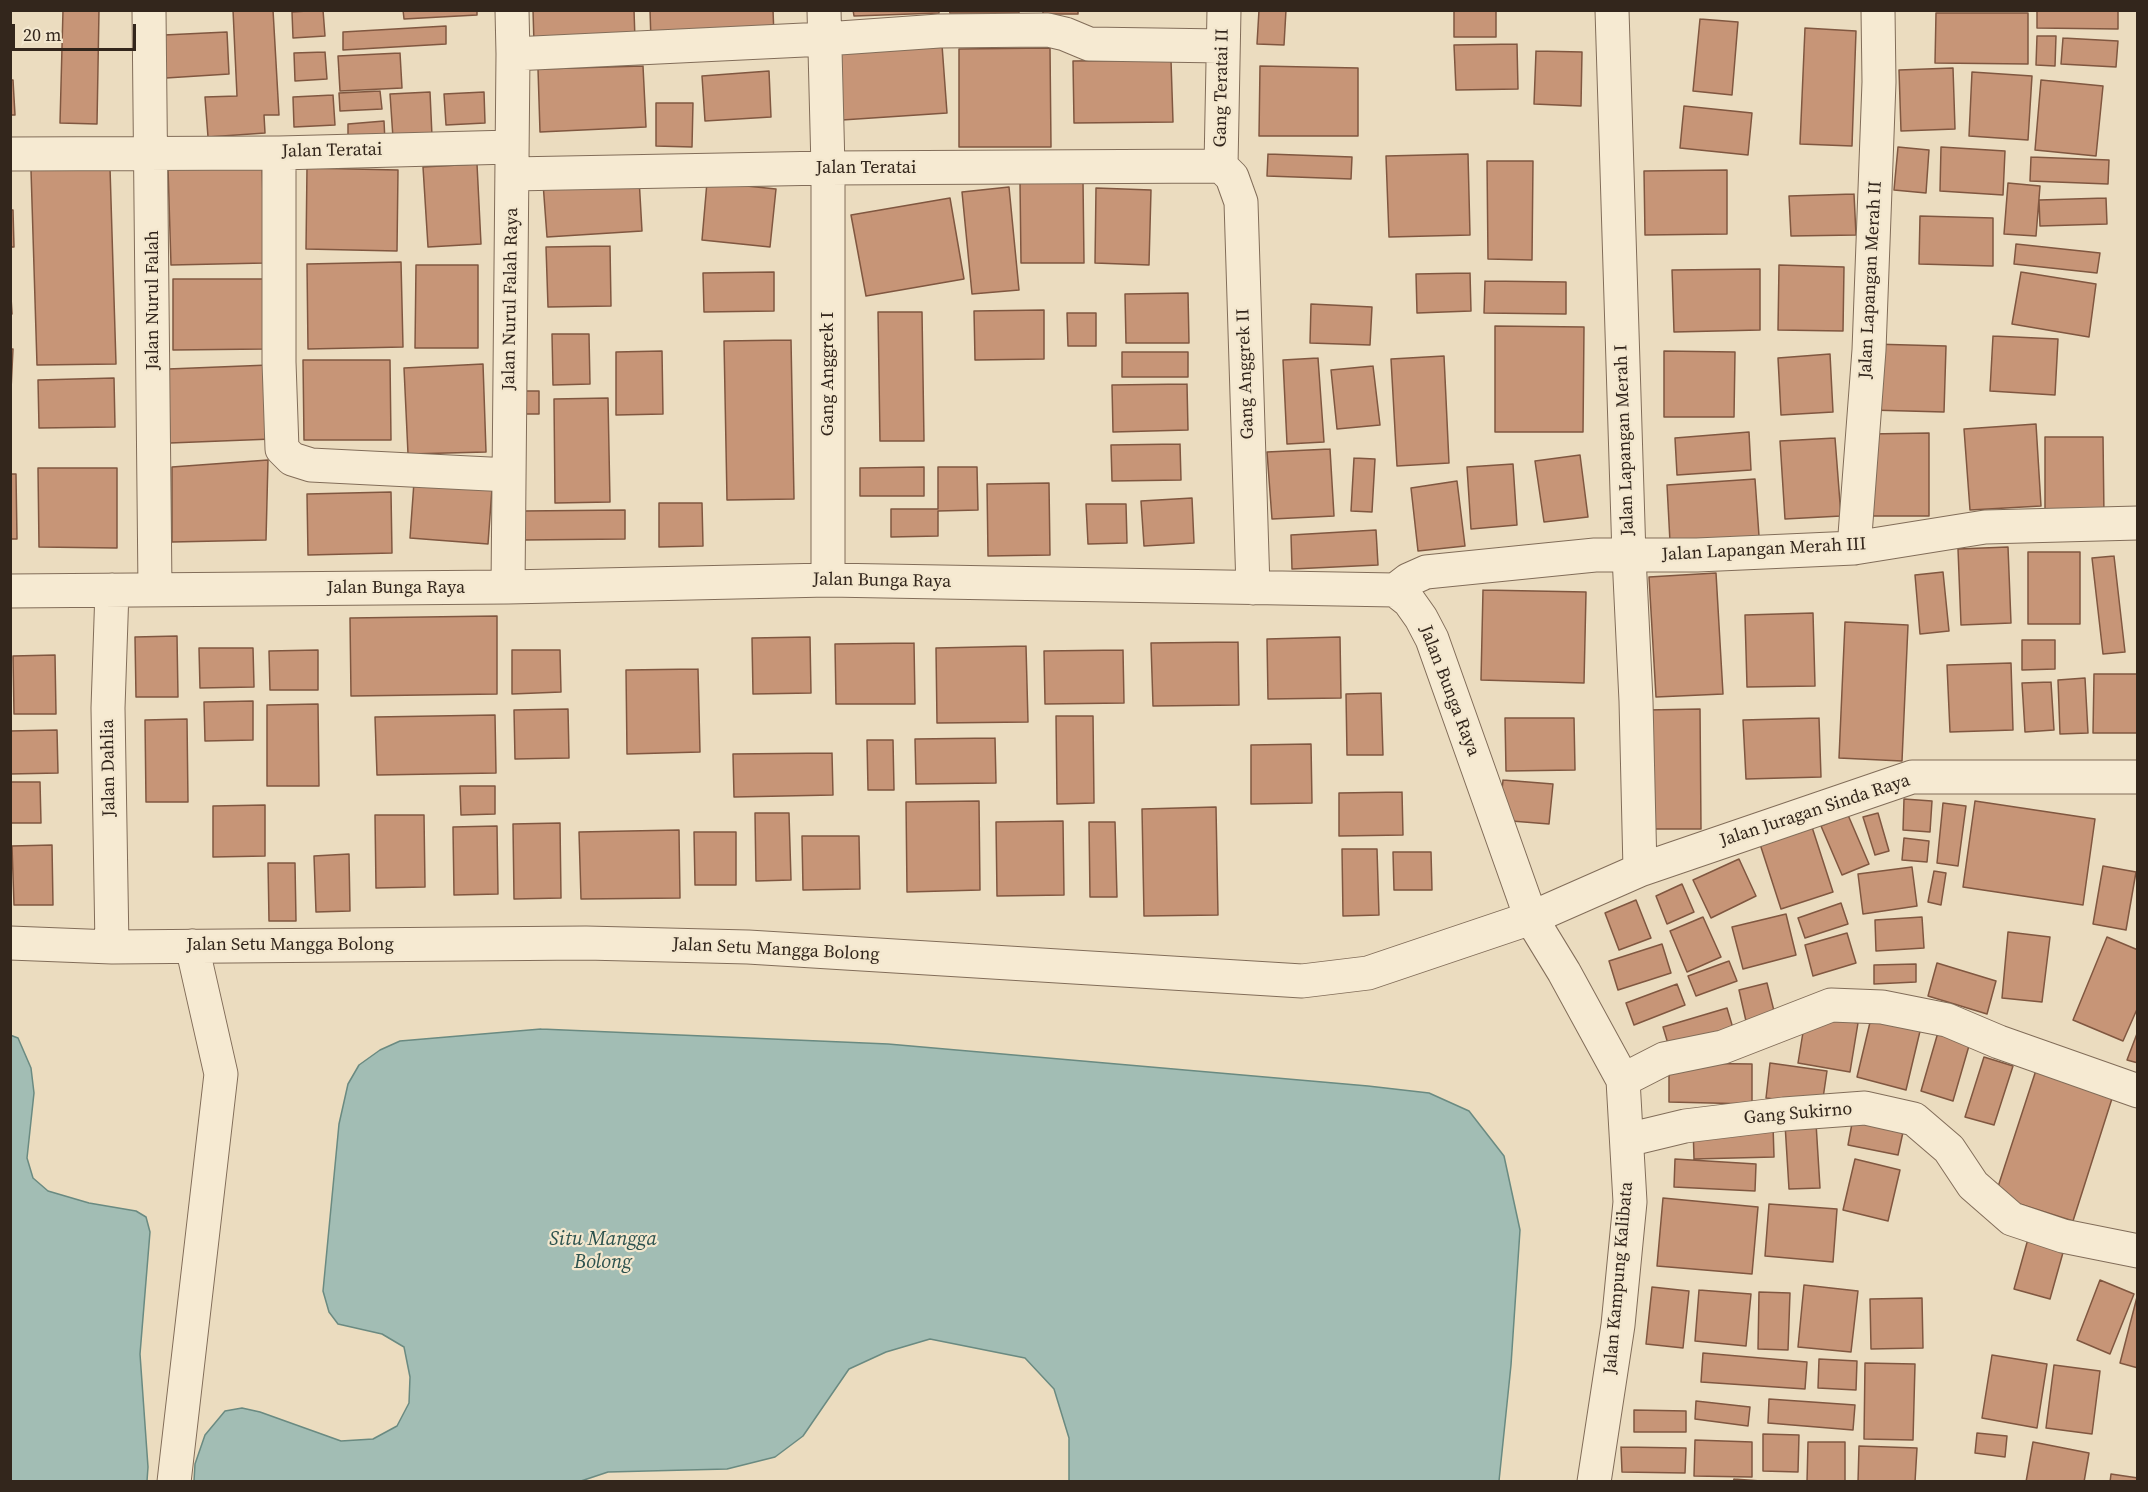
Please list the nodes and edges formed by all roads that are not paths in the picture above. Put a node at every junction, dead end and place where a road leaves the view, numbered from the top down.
1 (149, 10) edge
2 (512, 10) edge
3 (1224, 10) edge
4 (1612, 10) edge
5 (1878, 10) edge
6 (825, 25) edge
7 (1223, 46) junction
8 (513, 54) junction
9 (152, 152) junction
10 (279, 153) junction
11 (10, 154) edge
12 (512, 160) junction
13 (1221, 166) junction
14 (828, 168) junction
15 (509, 475) junction
16 (2138, 523) edge
17 (1854, 548) junction
18 (1629, 556) junction
19 (828, 580) junction
20 (508, 587) junction
21 (1253, 588) junction
22 (155, 589) junction
23 (112, 590) junction
24 (1395, 590) junction
25 (10, 591) edge
26 (2138, 777) edge
27 (1640, 870) junction
28 (1531, 918) junction
29 (10, 943) edge
30 (192, 946) junction
31 (111, 947) junction
32 (1623, 1080) junction
33 (2138, 1090) edge
34 (1627, 1140) junction
35 (2138, 1251) edge
36 (174, 1482) edge
37 (1594, 1482) edge

1 - 9 street, Jalan Nurul Falah
2 - 8 street, Jalan Nurul Falah Raya
3 - 7 street, Gang Teratai II
4 - 18 street, Jalan Lapangan Merah I
5 - 17 street, Jalan Lapangan Merah II
6 - 7 street
6 - 8 street
6 - 14 street, Gang Anggrek I
7 - 13 street, Gang Teratai II
8 - 12 street, Jalan Nurul Falah Raya
9 - 10 street, Jalan Teratai
9 - 11 street, Jalan Teratai
9 - 22 street, Jalan Nurul Falah
10 - 12 street, Jalan Teratai
10 - 15 street
12 - 14 street, Jalan Teratai
12 - 15 street, Jalan Nurul Falah Raya
13 - 14 street, Jalan Teratai
13 - 21 street, Gang Anggrek II
14 - 19 street, Gang Anggrek I
15 - 20 street, Jalan Nurul Falah Raya
16 - 17 street, Jalan Lapangan Merah III
17 - 18 street, Jalan Lapangan Merah III
18 - 24 street, Jalan Lapangan Merah III
18 - 27 street, Jalan Lapangan Merah I
19 - 20 street, Jalan Bunga Raya
19 - 21 street, Jalan Bunga Raya
20 - 22 street, Jalan Bunga Raya
21 - 24 street, Jalan Bunga Raya
22 - 23 street, Jalan Bunga Raya
23 - 25 street, Jalan Bunga Raya
23 - 31 street, Jalan Dahlia
24 - 28 street, Jalan Bunga Raya
26 - 27 street, Jalan Juragan Sinda Raya
27 - 28 street, Jalan Juragan Sinda Raya
28 - 30 street, Jalan Setu Mangga Bolong
28 - 32 street, Jalan Kampung Kalibata
29 - 31 street, Jalan Setu Mangga Bolong
30 - 31 street, Jalan Setu Mangga Bolong
30 - 36 street
32 - 33 street
32 - 34 street, Jalan Kampung Kalibata
34 - 35 street, Gang Sukirno
34 - 37 street, Jalan Kampung Kalibata

